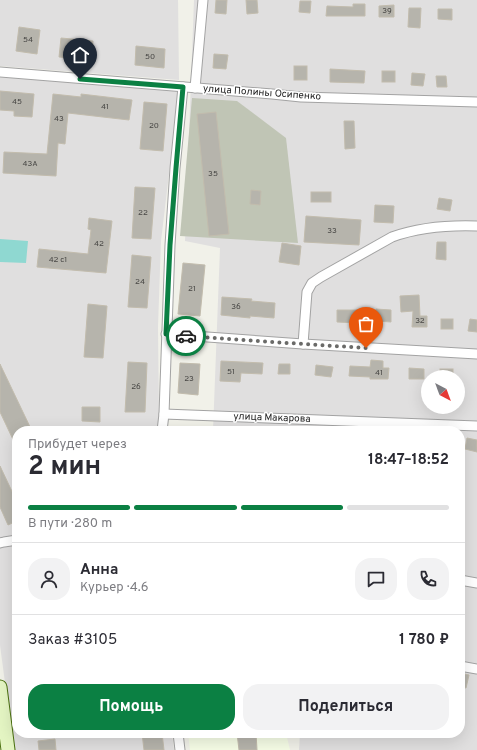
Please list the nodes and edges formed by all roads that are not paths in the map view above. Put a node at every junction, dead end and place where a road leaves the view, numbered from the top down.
1 (203, 0) edge
2 (0, 72) edge
3 (183, 87) junction
4 (196, 88) junction
5 (477, 102) edge
6 (477, 226) edge
7 (166, 334) junction
8 (303, 344) junction
9 (477, 354) edge
10 (164, 414) junction
11 (163, 426) edge
12 (477, 426) edge
13 (12, 541) edge
14 (0, 543) edge
15 (465, 581) edge
16 (477, 583) edge
17 (465, 667) edge
18 (477, 669) edge
19 (0, 687) edge
20 (179, 738) edge
21 (8, 750) edge
22 (180, 750) edge

1 - 4 street
2 - 3 street, улица Полины Осипенко
3 - 4 street, улица Полины Осипенко
3 - 7 street
4 - 5 street, улица Полины Осипенко
6 - 8 street
7 - 8 street
7 - 10 street
8 - 9 street
10 - 11 street
10 - 12 street, улица Макарова
13 - 14 street
15 - 16 street
17 - 18 street
19 - 21 main road
20 - 22 street

